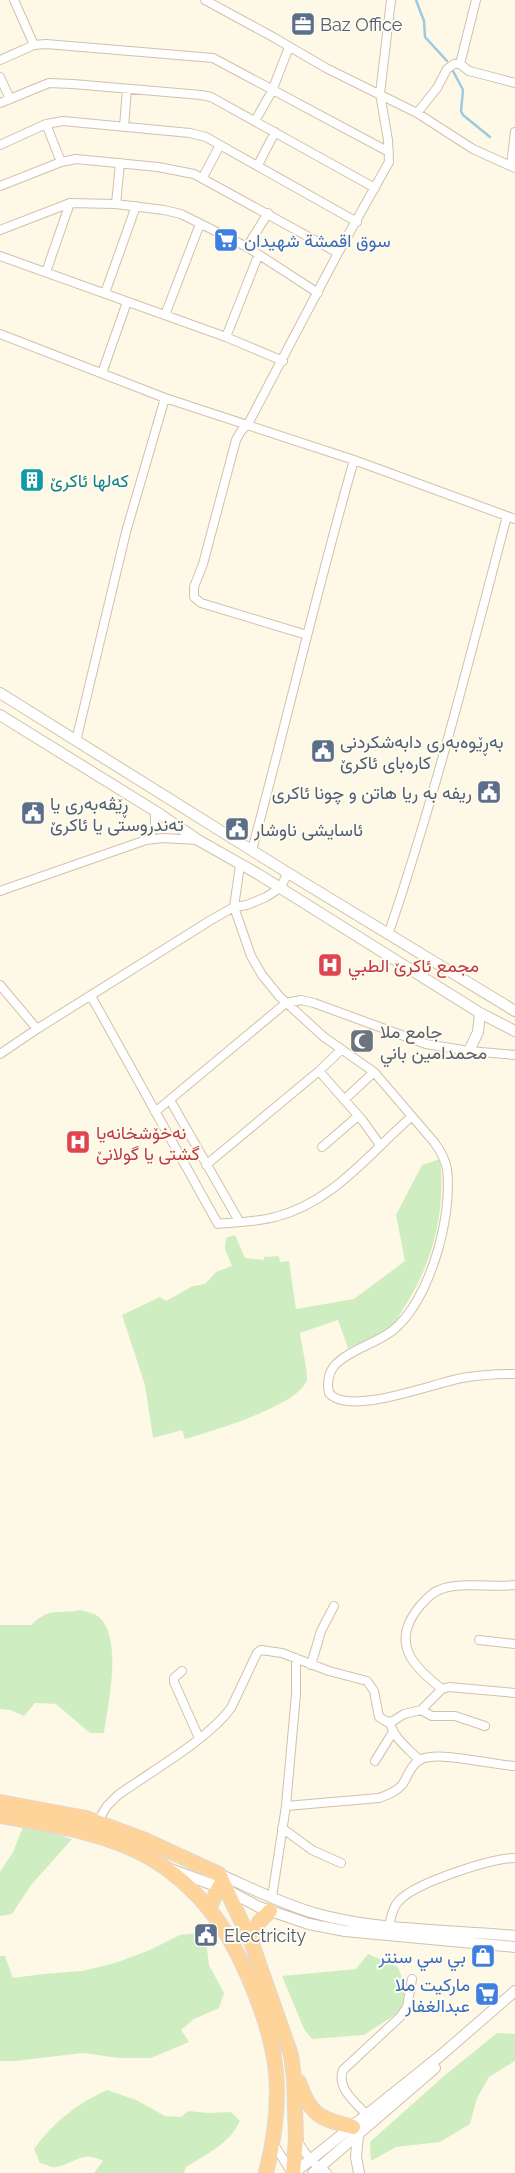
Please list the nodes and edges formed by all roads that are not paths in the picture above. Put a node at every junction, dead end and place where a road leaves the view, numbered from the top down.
1 (14, 0) edge
2 (205, 0) edge
3 (391, 0) edge
4 (476, 0) edge
5 (34, 45) junction
6 (289, 47) junction
7 (0, 60) edge
8 (460, 64) junction
9 (0, 77) edge
10 (515, 84) edge
11 (127, 89) junction
12 (272, 91) junction
13 (380, 94) junction
14 (10, 99) junction
15 (0, 103) edge
16 (416, 113) junction
17 (255, 122) junction
18 (46, 124) junction
19 (124, 127) junction
20 (275, 132) junction
21 (515, 132) edge
22 (0, 145) edge
23 (220, 145) junction
24 (389, 152) junction
25 (61, 162) junction
26 (120, 163) junction
27 (258, 165) junction
28 (513, 167) edge
29 (203, 177) junction
30 (0, 186) edge
31 (375, 188) junction
32 (70, 203) junction
33 (116, 204) junction
34 (136, 206) junction
35 (268, 213) junction
36 (357, 222) junction
37 (200, 224) junction
38 (0, 230) edge
39 (247, 247) junction
40 (338, 253) junction
41 (0, 256) edge
42 (258, 256) junction
43 (46, 272) junction
44 (105, 293) junction
45 (318, 293) junction
46 (127, 302) junction
47 (165, 315) junction
48 (0, 334) edge
49 (226, 337) junction
50 (283, 361) junction
51 (102, 373) junction
52 (165, 398) junction
53 (248, 424) junction
54 (354, 460) junction
55 (511, 517) edge
56 (307, 635) junction
57 (0, 693) edge
58 (0, 715) edge
59 (76, 741) junction
60 (156, 811) junction
61 (146, 840) junction
62 (198, 840) junction
63 (252, 850) junction
64 (240, 865) junction
65 (288, 873) junction
66 (280, 888) junction
67 (0, 891) edge
68 (234, 907) junction
69 (388, 935) junction
70 (0, 985) edge
71 (91, 996) junction
72 (286, 1002) junction
73 (515, 1011) edge
74 (480, 1013) junction
75 (515, 1021) edge
76 (37, 1029) junction
77 (515, 1030) edge
78 (341, 1050) junction
79 (469, 1051) junction
80 (0, 1054) edge
81 (515, 1055) edge
82 (319, 1071) junction
83 (374, 1072) junction
84 (170, 1100) junction
85 (344, 1100) junction
86 (155, 1112) junction
87 (358, 1116) junction
88 (411, 1117) junction
89 (380, 1145) junction
90 (322, 1146) dead end
91 (206, 1165) junction
92 (239, 1221) junction
93 (515, 1374) edge
94 (515, 1585) edge
95 (334, 1606) dead end
96 (479, 1640) dead end
97 (515, 1644) edge
98 (296, 1658) junction
99 (311, 1665) junction
100 (182, 1671) dead end
101 (442, 1689) junction
102 (515, 1694) edge
103 (421, 1710) junction
104 (390, 1722) junction
105 (485, 1726) dead end
106 (393, 1732) junction
107 (198, 1738) junction
108 (419, 1760) junction
109 (375, 1761) dead end
110 (515, 1766) edge
111 (0, 1802) edge
112 (286, 1806) junction
113 (0, 1816) edge
114 (97, 1822) junction
115 (282, 1828) junction
116 (515, 1858) edge
117 (341, 1863) dead end
118 (164, 1868) junction
119 (222, 1884) junction
120 (271, 1904) junction
121 (209, 1909) junction
122 (389, 1925) junction
123 (515, 1936) edge
124 (252, 1944) junction
125 (515, 1947) edge
126 (412, 1979) dead end
127 (515, 1990) edge
128 (515, 2000) edge
129 (293, 2065) junction
130 (367, 2115) junction
131 (356, 2131) junction
132 (296, 2139) junction
133 (272, 2142) junction
134 (311, 2161) junction
135 (320, 2171) edge
136 (266, 2173) edge
137 (293, 2173) edge
138 (360, 2173) edge

1 - 5 street
2 - 6 street
3 - 13 street
4 - 8 street
5 - 7 street
5 - 12 street
6 - 12 street
6 - 13 street
8 - 10 street
8 - 16 street
9 - 14 street
11 - 14 street
11 - 17 street
11 - 19 street
12 - 17 street
12 - 24 street
13 - 16 street
13 - 24 street
14 - 15 street
16 - 28 street
17 - 20 street
18 - 19 street
18 - 22 street
18 - 25 street
19 - 23 street
20 - 27 street
20 - 31 street
21 - 28 street
23 - 27 street
23 - 29 street
24 - 31 street
25 - 26 street
25 - 30 street
26 - 29 street
26 - 33 street
27 - 36 street
29 - 35 street
31 - 36 street
32 - 33 street
32 - 38 street
32 - 43 street
33 - 34 street
34 - 37 street
34 - 44 street
35 - 39 street
35 - 40 street
36 - 40 street
37 - 39 street
37 - 47 street
39 - 42 street
40 - 45 street
41 - 43 street
42 - 45 street
42 - 49 street
43 - 44 street
44 - 46 street
45 - 50 street
46 - 47 street
46 - 51 street
47 - 49 street
48 - 51 street
49 - 50 street
50 - 53 street
51 - 52 street
52 - 53 street
52 - 59 street
53 - 54 street
53 - 56 street
54 - 55 street
54 - 56 street
55 - 69 street
56 - 63 street
57 - 59 street
58 - 60 street
59 - 63 street
60 - 61 street
60 - 62 street
61 - 62 street
61 - 67 street
62 - 64 street
63 - 65 street
64 - 66 street
64 - 68 street
65 - 66 street
65 - 69 street
66 - 68 street
66 - 74 street
68 - 71 street
68 - 72 street
69 - 73 street
70 - 76 street
71 - 76 street
71 - 86 street
72 - 78 street
72 - 79 street
72 - 84 street
74 - 77 street
74 - 79 street
75 - 77 street
76 - 80 street
78 - 82 street
78 - 83 street
79 - 81 street
82 - 85 street
82 - 91 street
83 - 85 street
83 - 88 street
84 - 86 street
84 - 91 street
85 - 87 street
86 - 92 street
87 - 89 street
87 - 90 street
88 - 89 street
88 - 93 street
89 - 92 street
91 - 92 street
94 - 101 street
95 - 99 street
96 - 97 street
98 - 99 street
98 - 107 street
98 - 112 street
99 - 104 street
100 - 107 street
101 - 102 street
101 - 103 street
103 - 104 street
103 - 105 street
104 - 106 street
106 - 108 street
106 - 109 street
107 - 114 street
108 - 110 street
108 - 112 street
111 - 114 highway
112 - 115 street
113 - 118 highway
114 - 119 highway
115 - 117 street
115 - 120 street
116 - 122 street
118 - 119 street
118 - 121 highway
119 - 120 street
119 - 120 street
119 - 121 highway
119 - 124 highway
120 - 122 street
120 - 124 highway
120 - 125 street
121 - 133 highway
122 - 123 street
124 - 129 highway
126 - 130 street
127 - 130 street
128 - 131 street
129 - 131 highway
129 - 132 highway
130 - 131 street
131 - 134 street
131 - 135 street
131 - 138 street
132 - 134 street
132 - 137 highway
133 - 136 highway
133 - 137 street
134 - 135 street
134 - 137 street

